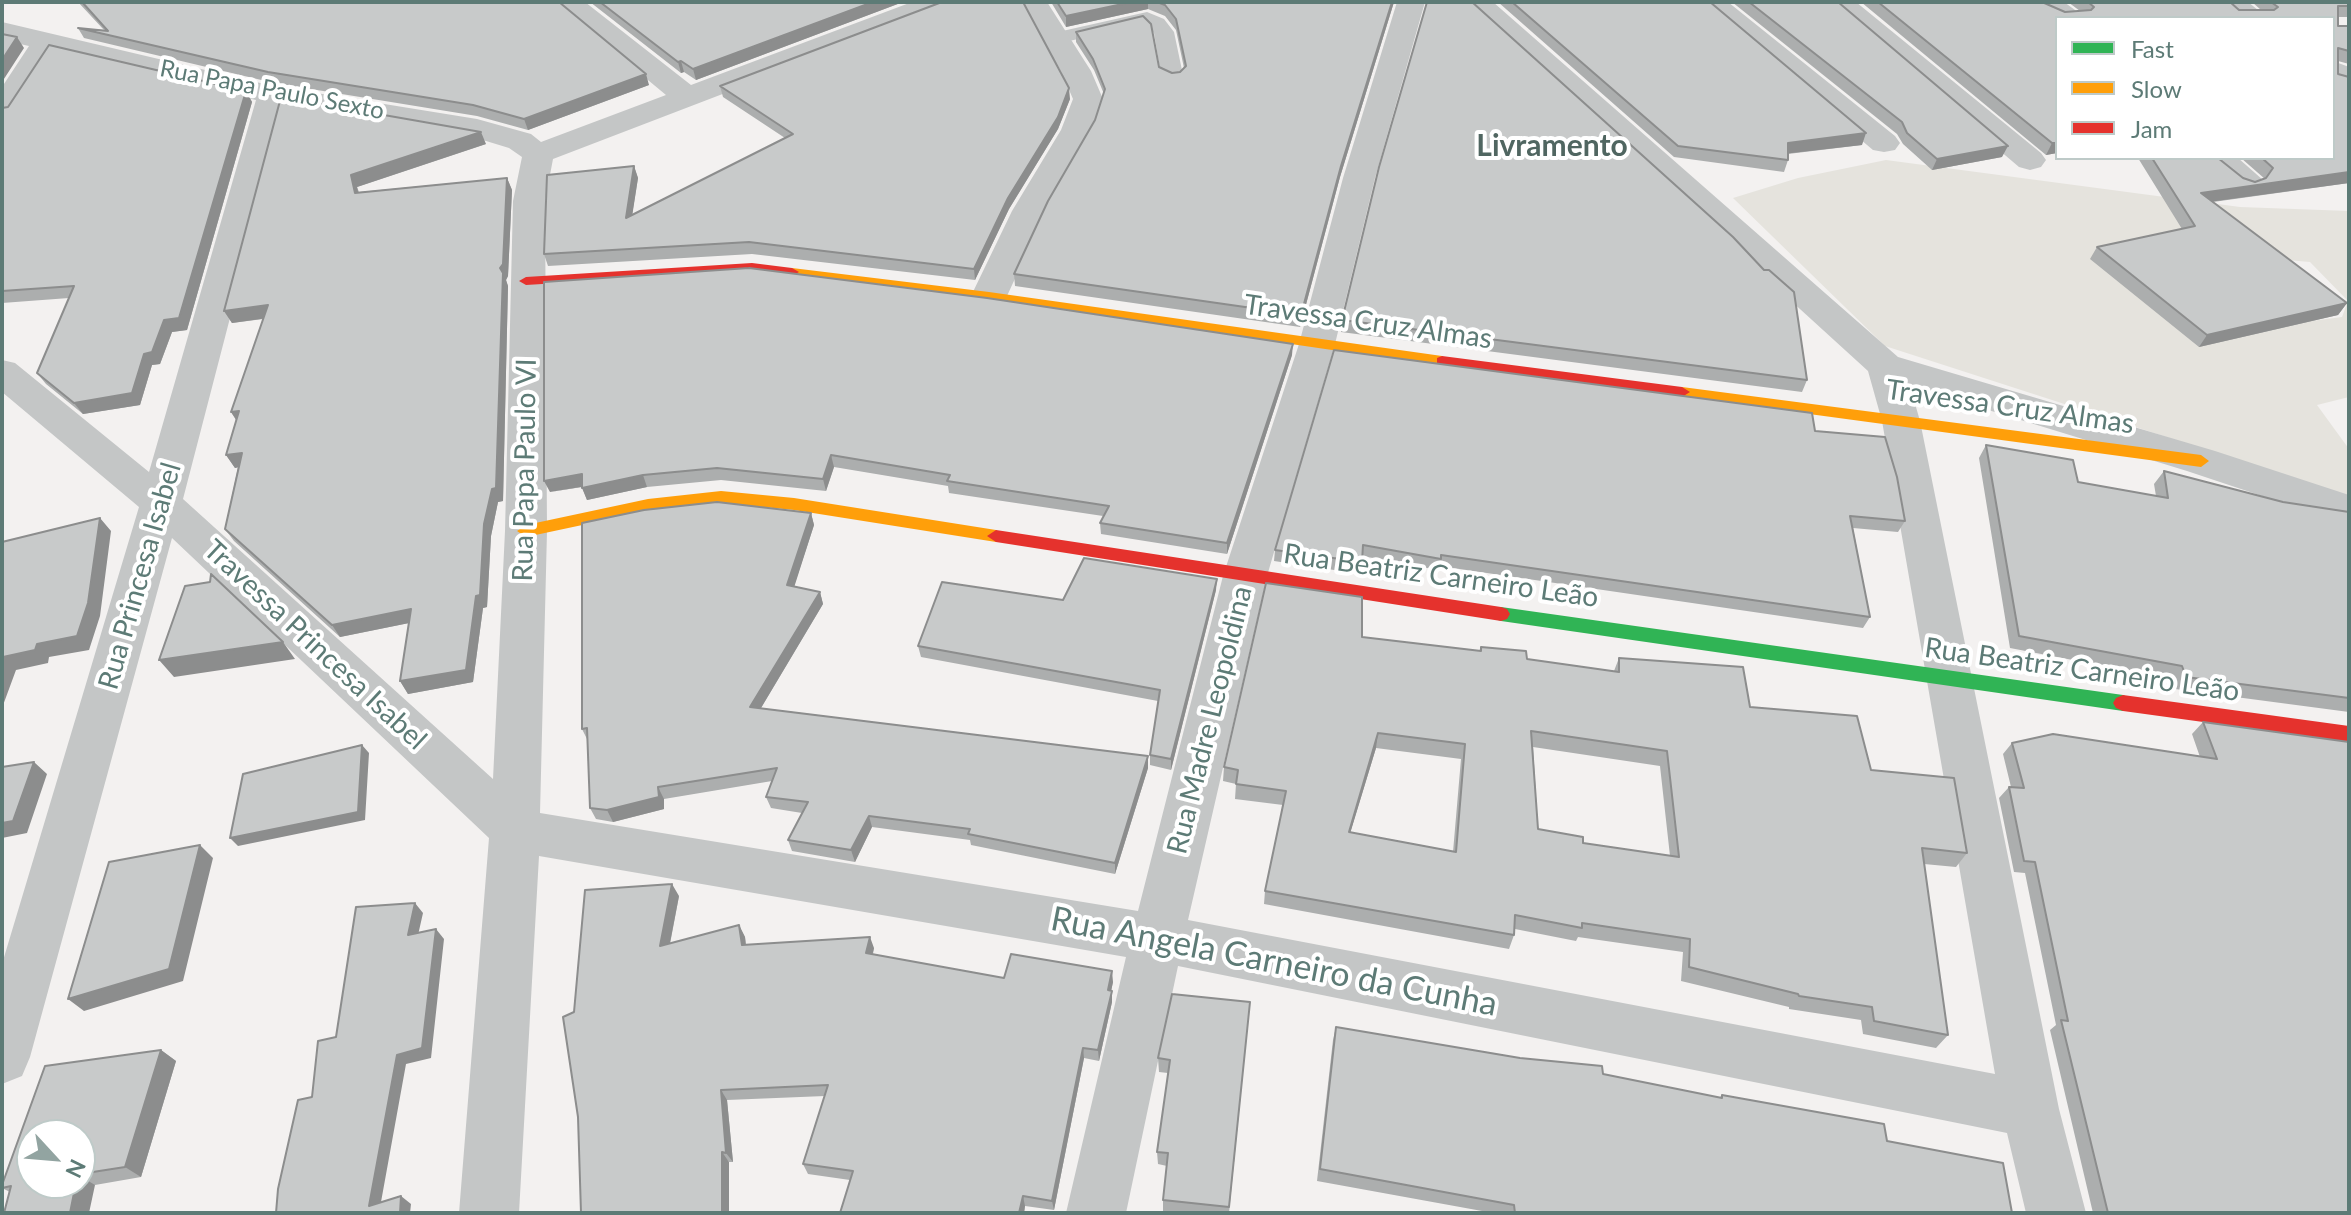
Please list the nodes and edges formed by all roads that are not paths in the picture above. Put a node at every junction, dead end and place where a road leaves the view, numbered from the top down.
1 (568, 2) edge
2 (937, 2) edge
3 (1033, 2) edge
4 (1411, 2) edge
5 (1711, 2) edge
6 (1839, 2) edge
7 (2044, 2) edge
8 (2229, 2) edge
9 (1485, 3) edge
10 (2068, 16) edge
11 (2251, 16) edge
12 (2, 31) edge
13 (1056, 38) junction
14 (47, 41) junction
15 (1172, 75) edge
16 (273, 95) junction
17 (689, 98) junction
18 (2, 110) edge
19 (1884, 143) dead end
20 (538, 154) junction
21 (2030, 160) dead end
22 (2220, 160) edge
23 (2247, 180) edge
24 (526, 281) junction
25 (989, 296) junction
26 (1317, 344) junction
27 (1885, 366) junction
28 (2, 372) edge
29 (1901, 421) junction
30 (2201, 461) junction
31 (161, 503) junction
32 (2349, 510) edge
33 (526, 531) junction
34 (1245, 576) junction
35 (1950, 680) junction
36 (2349, 734) edge
37 (515, 830) junction
38 (1157, 938) junction
39 (2, 1057) edge
40 (2030, 1109) junction
41 (489, 1213) edge
42 (1096, 1213) edge
43 (2056, 1213) edge

1 - 17 street
2 - 17 street
3 - 13 street
4 - 26 street, Rua Madre Leopoldina
5 - 19 street
6 - 21 street
7 - 10 street
8 - 11 street
9 - 27 street
12 - 14 street, Rua Papa Paulo Sexto
13 - 15 lane
13 - 25 street
14 - 16 street, Rua Papa Paulo Sexto
14 - 18 street
16 - 20 street, Rua Papa Paulo Sexto
16 - 31 street, Rua Princesa Isabel
17 - 20 street
20 - 24 street, Rua Papa Paulo VI
22 - 23 street
24 - 25 street, Travessa Cruz Almas
24 - 33 street, Rua Papa Paulo VI
25 - 26 street, Travessa Cruz Almas
26 - 29 street, Travessa Cruz Almas
26 - 34 street, Rua Madre Leopoldina
27 - 29 street
27 - 30 street
28 - 31 street, Travessa Princesa Isabel
29 - 30 street, Travessa Cruz Almas
29 - 35 street
30 - 32 street
31 - 37 street, Travessa Princesa Isabel
31 - 39 street, Rua Princesa Isabel
33 - 34 street, Rua Beatriz Carneiro Leão
33 - 37 street, Rua Papa Paulo VI
34 - 35 street, Rua Beatriz Carneiro Leão
34 - 38 street, Rua Madre Leopoldina
35 - 36 street, Rua Beatriz Carneiro Leão
35 - 40 street
37 - 38 street, Rua Angela Carneiro da Cunha
37 - 41 street, Rua Papa Paulo VI
38 - 40 street, Rua Angela Carneiro da Cunha
38 - 42 street, Rua Madre Leopoldina
40 - 43 street

